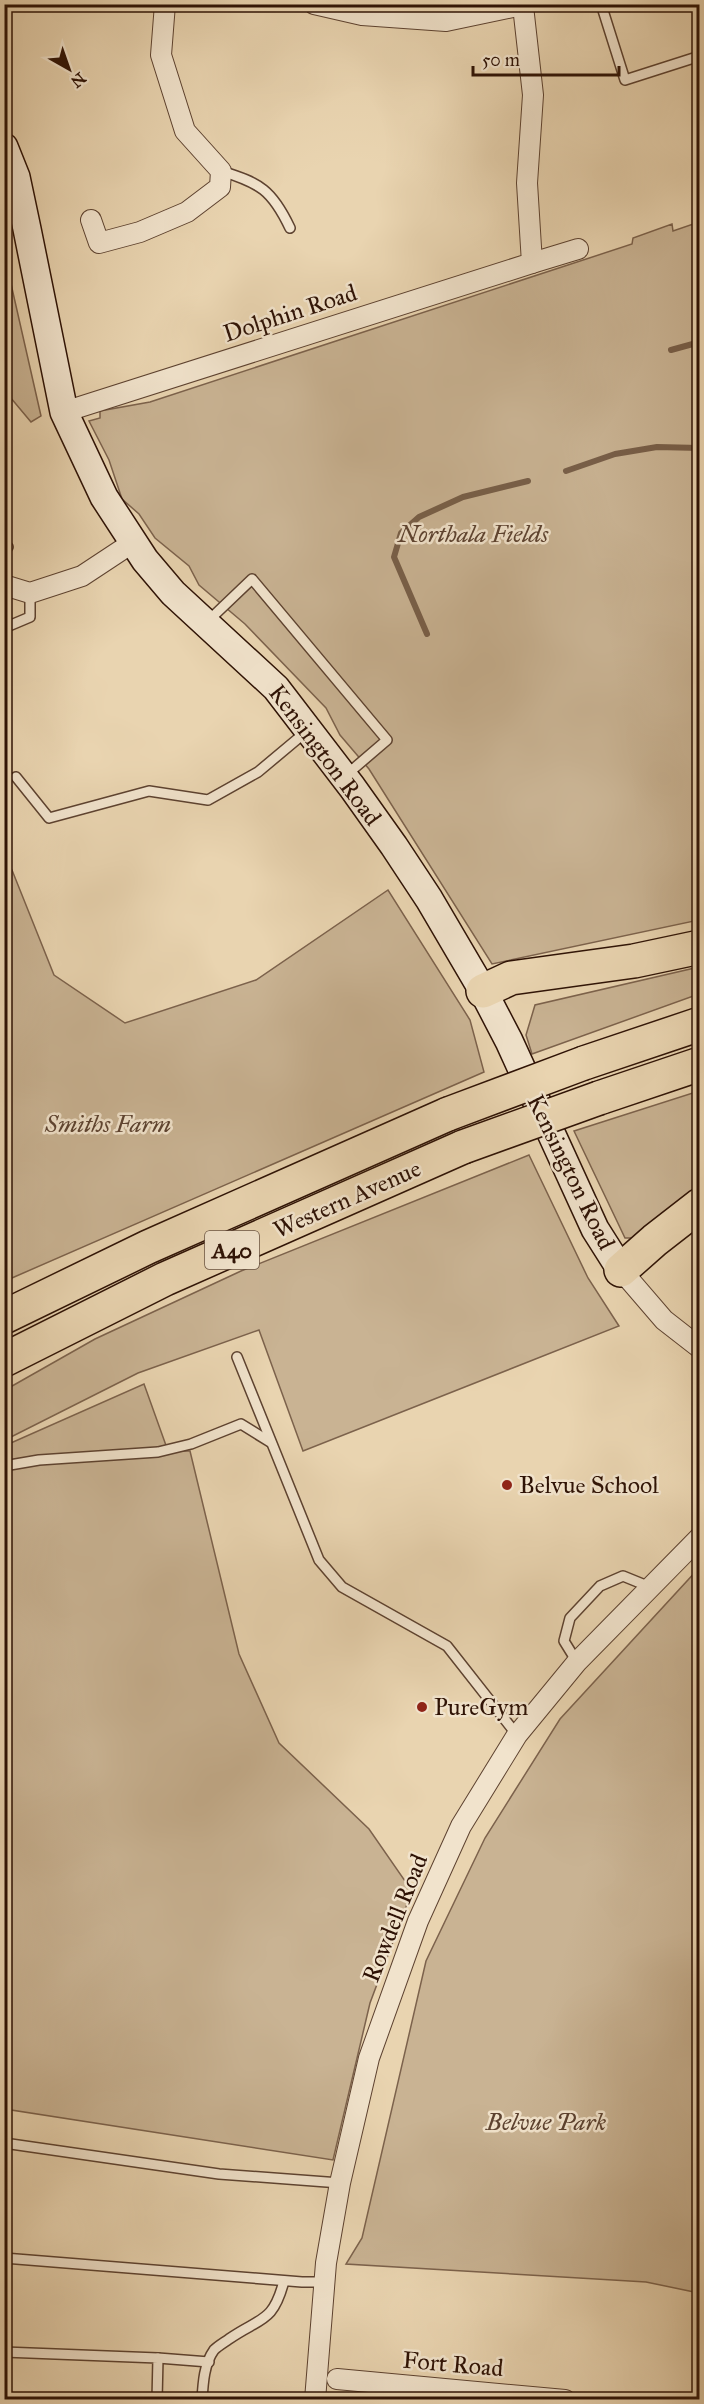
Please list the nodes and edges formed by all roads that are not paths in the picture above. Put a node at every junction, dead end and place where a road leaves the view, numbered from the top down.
1 (165, 4) edge
2 (314, 4) edge
3 (601, 4) edge
4 (525, 5) edge
5 (418, 12) edge
6 (699, 56) edge
7 (4, 147) edge
8 (221, 171) junction
9 (91, 220) dead end
10 (290, 228) dead end
11 (579, 249) dead end
12 (532, 263) junction
13 (64, 412) junction
14 (132, 543) junction
15 (4, 585) edge
16 (30, 593) junction
17 (205, 623) junction
18 (4, 628) edge
19 (309, 730) junction
20 (16, 777) dead end
21 (344, 777) junction
22 (699, 947) edge
23 (483, 991) junction
24 (699, 1024) edge
25 (699, 1064) edge
26 (699, 1205) edge
27 (621, 1270) junction
28 (4, 1317) edge
29 (699, 1348) edge
30 (237, 1357) dead end
31 (4, 1360) edge
32 (270, 1442) junction
33 (4, 1466) edge
34 (699, 1536) edge
35 (650, 1587) junction
36 (577, 1662) junction
37 (517, 1735) junction
38 (4, 2143) edge
39 (340, 2183) junction
40 (4, 2258) edge
41 (284, 2281) junction
42 (324, 2282) junction
43 (4, 2352) edge
44 (158, 2358) junction
45 (209, 2362) junction
46 (338, 2379) dead end
47 (157, 2400) edge
48 (202, 2400) edge
49 (315, 2400) edge
50 (565, 2400) edge

1 - 8 street
2 - 5 street
3 - 6 lane
4 - 5 street
4 - 12 street
7 - 13 street, Kensington Road
8 - 9 street
8 - 10 lane
11 - 12 street, Dolphin Road
12 - 13 street, Dolphin Road
13 - 14 street, Kensington Road
14 - 16 street
14 - 17 street, Kensington Road
15 - 16 street
16 - 18 lane
17 - 19 street, Kensington Road
17 - 21 lane
19 - 20 lane
19 - 21 street, Kensington Road
21 - 23 street, Kensington Road
22 - 23 highway
23 - 27 street, Kensington Road
24 - 28 highway, Western Avenue / A40, bridge
25 - 31 highway, Western Avenue / A40, bridge
26 - 27 highway
27 - 29 street, Kensington Road
30 - 32 lane
32 - 33 lane
32 - 37 lane
34 - 35 street, Rowdell Road
35 - 36 street, Rowdell Road
35 - 36 lane
36 - 37 street, Rowdell Road
37 - 39 street, Rowdell Road
38 - 39 lane
39 - 42 street, Rowdell Road
40 - 41 lane
41 - 42 lane
41 - 45 lane
42 - 49 street, Rowdell Road
43 - 44 lane
44 - 45 lane
44 - 47 lane
45 - 48 lane
46 - 50 street, Fort Road

